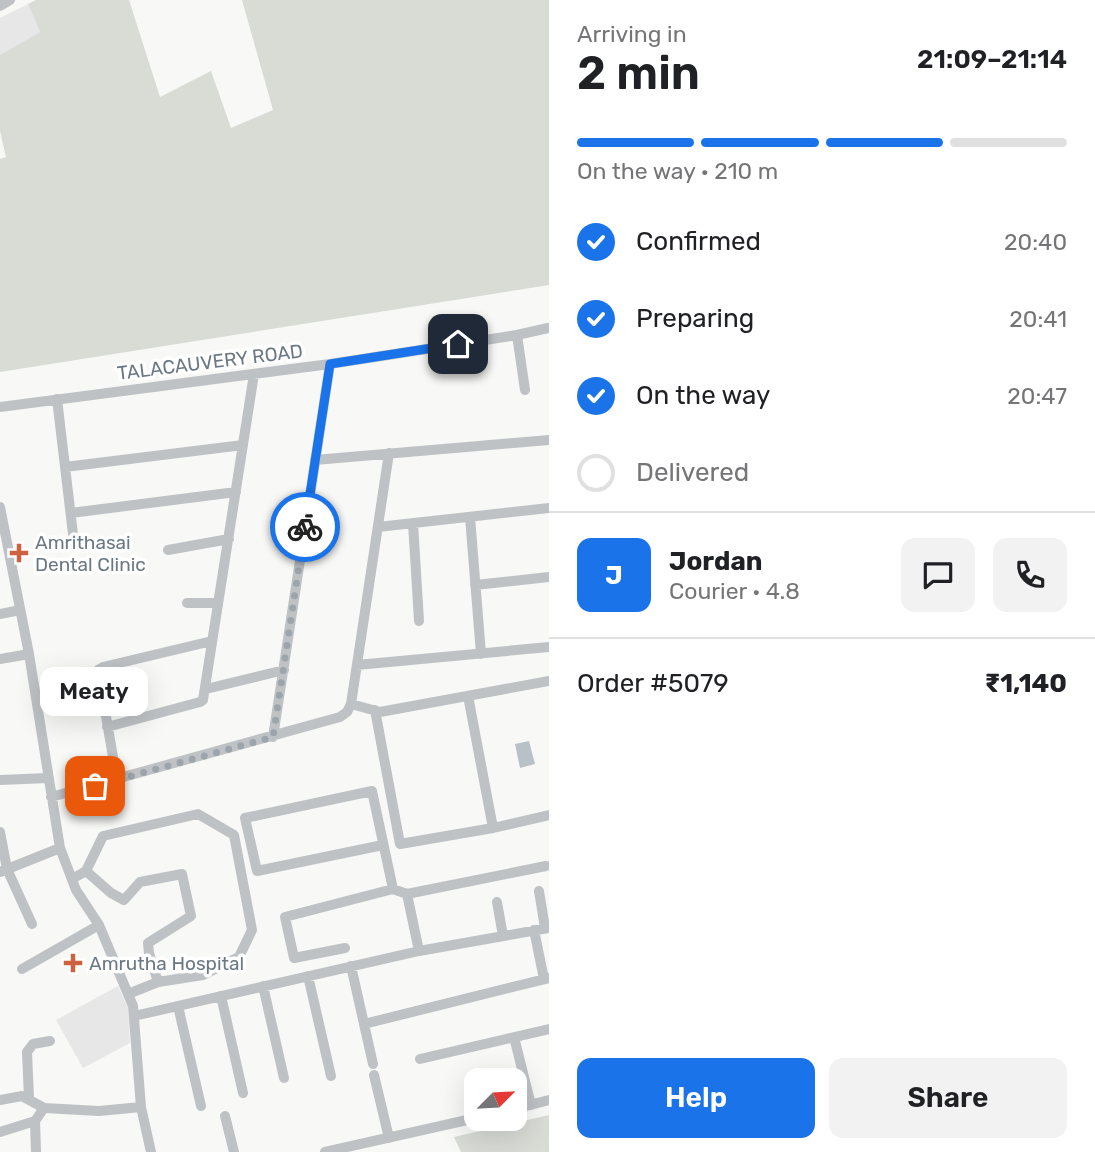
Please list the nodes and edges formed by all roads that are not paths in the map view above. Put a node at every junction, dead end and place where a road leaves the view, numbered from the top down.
1 (10, 0) edge
2 (0, 6) edge
3 (548, 328) edge
4 (517, 335) junction
5 (330, 364) junction
6 (254, 374) junction
7 (525, 390) dead end
8 (57, 400) junction
9 (0, 407) edge
10 (549, 440) edge
11 (243, 445) junction
12 (389, 453) junction
13 (316, 460) junction
14 (65, 467) junction
15 (236, 492) junction
16 (0, 508) edge
17 (549, 508) edge
18 (71, 513) junction
19 (470, 517) junction
20 (413, 523) junction
21 (378, 527) junction
22 (73, 534) dead end
23 (229, 539) junction
24 (168, 550) dead end
25 (5, 559) edge
26 (549, 577) edge
27 (475, 584) junction
28 (187, 603) dead end
29 (218, 603) junction
30 (20, 610) junction
31 (0, 614) edge
32 (419, 621) dead end
33 (212, 641) junction
34 (549, 648) edge
35 (29, 654) junction
36 (481, 654) junction
37 (0, 659) edge
38 (357, 664) junction
39 (284, 670) junction
40 (549, 681) edge
41 (206, 689) junction
42 (468, 696) junction
43 (351, 704) junction
44 (375, 710) junction
45 (107, 727) junction
46 (273, 737) junction
47 (48, 778) junction
48 (0, 780) edge
49 (117, 780) junction
50 (51, 797) junction
51 (549, 815) edge
52 (493, 828) junction
53 (0, 832) edge
54 (383, 845) junction
55 (60, 848) junction
56 (546, 866) dead end
57 (4, 871) edge
58 (86, 872) junction
59 (74, 885) junction
60 (393, 889) junction
61 (539, 891) dead end
62 (407, 894) junction
63 (497, 902) dead end
64 (32, 924) dead end
65 (99, 925) junction
66 (543, 929) edge
67 (503, 936) junction
68 (345, 948) dead end
69 (419, 951) junction
70 (351, 966) junction
71 (22, 969) dead end
72 (308, 976) junction
73 (547, 978) edge
74 (159, 982) junction
75 (263, 986) junction
76 (128, 994) junction
77 (221, 996) junction
78 (178, 1006) junction
79 (134, 1016) junction
80 (364, 1024) junction
81 (549, 1029) edge
82 (514, 1037) junction
83 (50, 1041) dead end
84 (420, 1059) dead end
85 (331, 1076) dead end
86 (284, 1078) dead end
87 (243, 1093) dead end
88 (29, 1098) junction
89 (0, 1100) edge
90 (549, 1100) edge
91 (531, 1105) junction
92 (201, 1106) dead end
93 (527, 1106) edge
94 (141, 1107) junction
95 (44, 1108) junction
96 (225, 1116) dead end
97 (35, 1121) junction
98 (464, 1121) edge
99 (0, 1132) edge
100 (389, 1138) junction
101 (36, 1152) edge
102 (151, 1152) edge
103 (234, 1152) edge
104 (326, 1152) edge

1 - 2 street
3 - 4 street, TALACAUVERY ROAD
4 - 5 street, TALACAUVERY ROAD
4 - 7 street
5 - 6 street, TALACAUVERY ROAD
5 - 13 street
6 - 8 street, TALACAUVERY ROAD
6 - 11 street
8 - 9 street, TALACAUVERY ROAD
8 - 14 street
10 - 12 street
11 - 14 street
11 - 15 street
12 - 13 street
12 - 21 street
13 - 39 street
14 - 18 street
15 - 18 street
15 - 23 street
16 - 25 street
17 - 19 street
18 - 22 street
19 - 20 street
19 - 27 street
20 - 21 street
20 - 32 street
21 - 38 street
23 - 24 street
23 - 29 street
25 - 30 street
26 - 27 street
27 - 36 street
28 - 29 street
29 - 33 street
30 - 31 street
30 - 35 street
33 - 41 street
33 - 45 street
34 - 36 street
35 - 37 street
35 - 47 street
36 - 38 street
38 - 43 street
39 - 41 street
39 - 46 street
40 - 42 street
41 - 45 street
42 - 44 street
42 - 52 street
43 - 44 street
43 - 46 street
44 - 52 street
45 - 49 street
46 - 49 street
47 - 48 street
47 - 50 street
49 - 50 street
50 - 55 street
51 - 52 street
53 - 57 street
54 - 54 street
54 - 60 street
55 - 57 street
55 - 59 street
56 - 62 street
57 - 64 street
58 - 59 street
58 - 74 street
58 - 74 street
59 - 65 street
60 - 62 street
60 - 68 street
61 - 66 street
62 - 69 street
63 - 67 street
65 - 71 street
65 - 76 street
66 - 67 street
66 - 73 street
67 - 69 street
69 - 70 street
70 - 72 street
70 - 80 street
72 - 75 street
72 - 85 street
73 - 80 street
74 - 76 street
75 - 77 street
75 - 86 street
76 - 79 street
77 - 78 street
77 - 87 street
78 - 79 street
78 - 92 street
79 - 94 street
80 - 100 street
81 - 82 street
82 - 84 street
82 - 91 street
83 - 88 street
88 - 89 street
88 - 95 street
90 - 91 street
91 - 93 street
94 - 95 street
94 - 102 street
95 - 97 street
96 - 103 street
97 - 99 street
97 - 101 street
98 - 100 street
100 - 104 street

